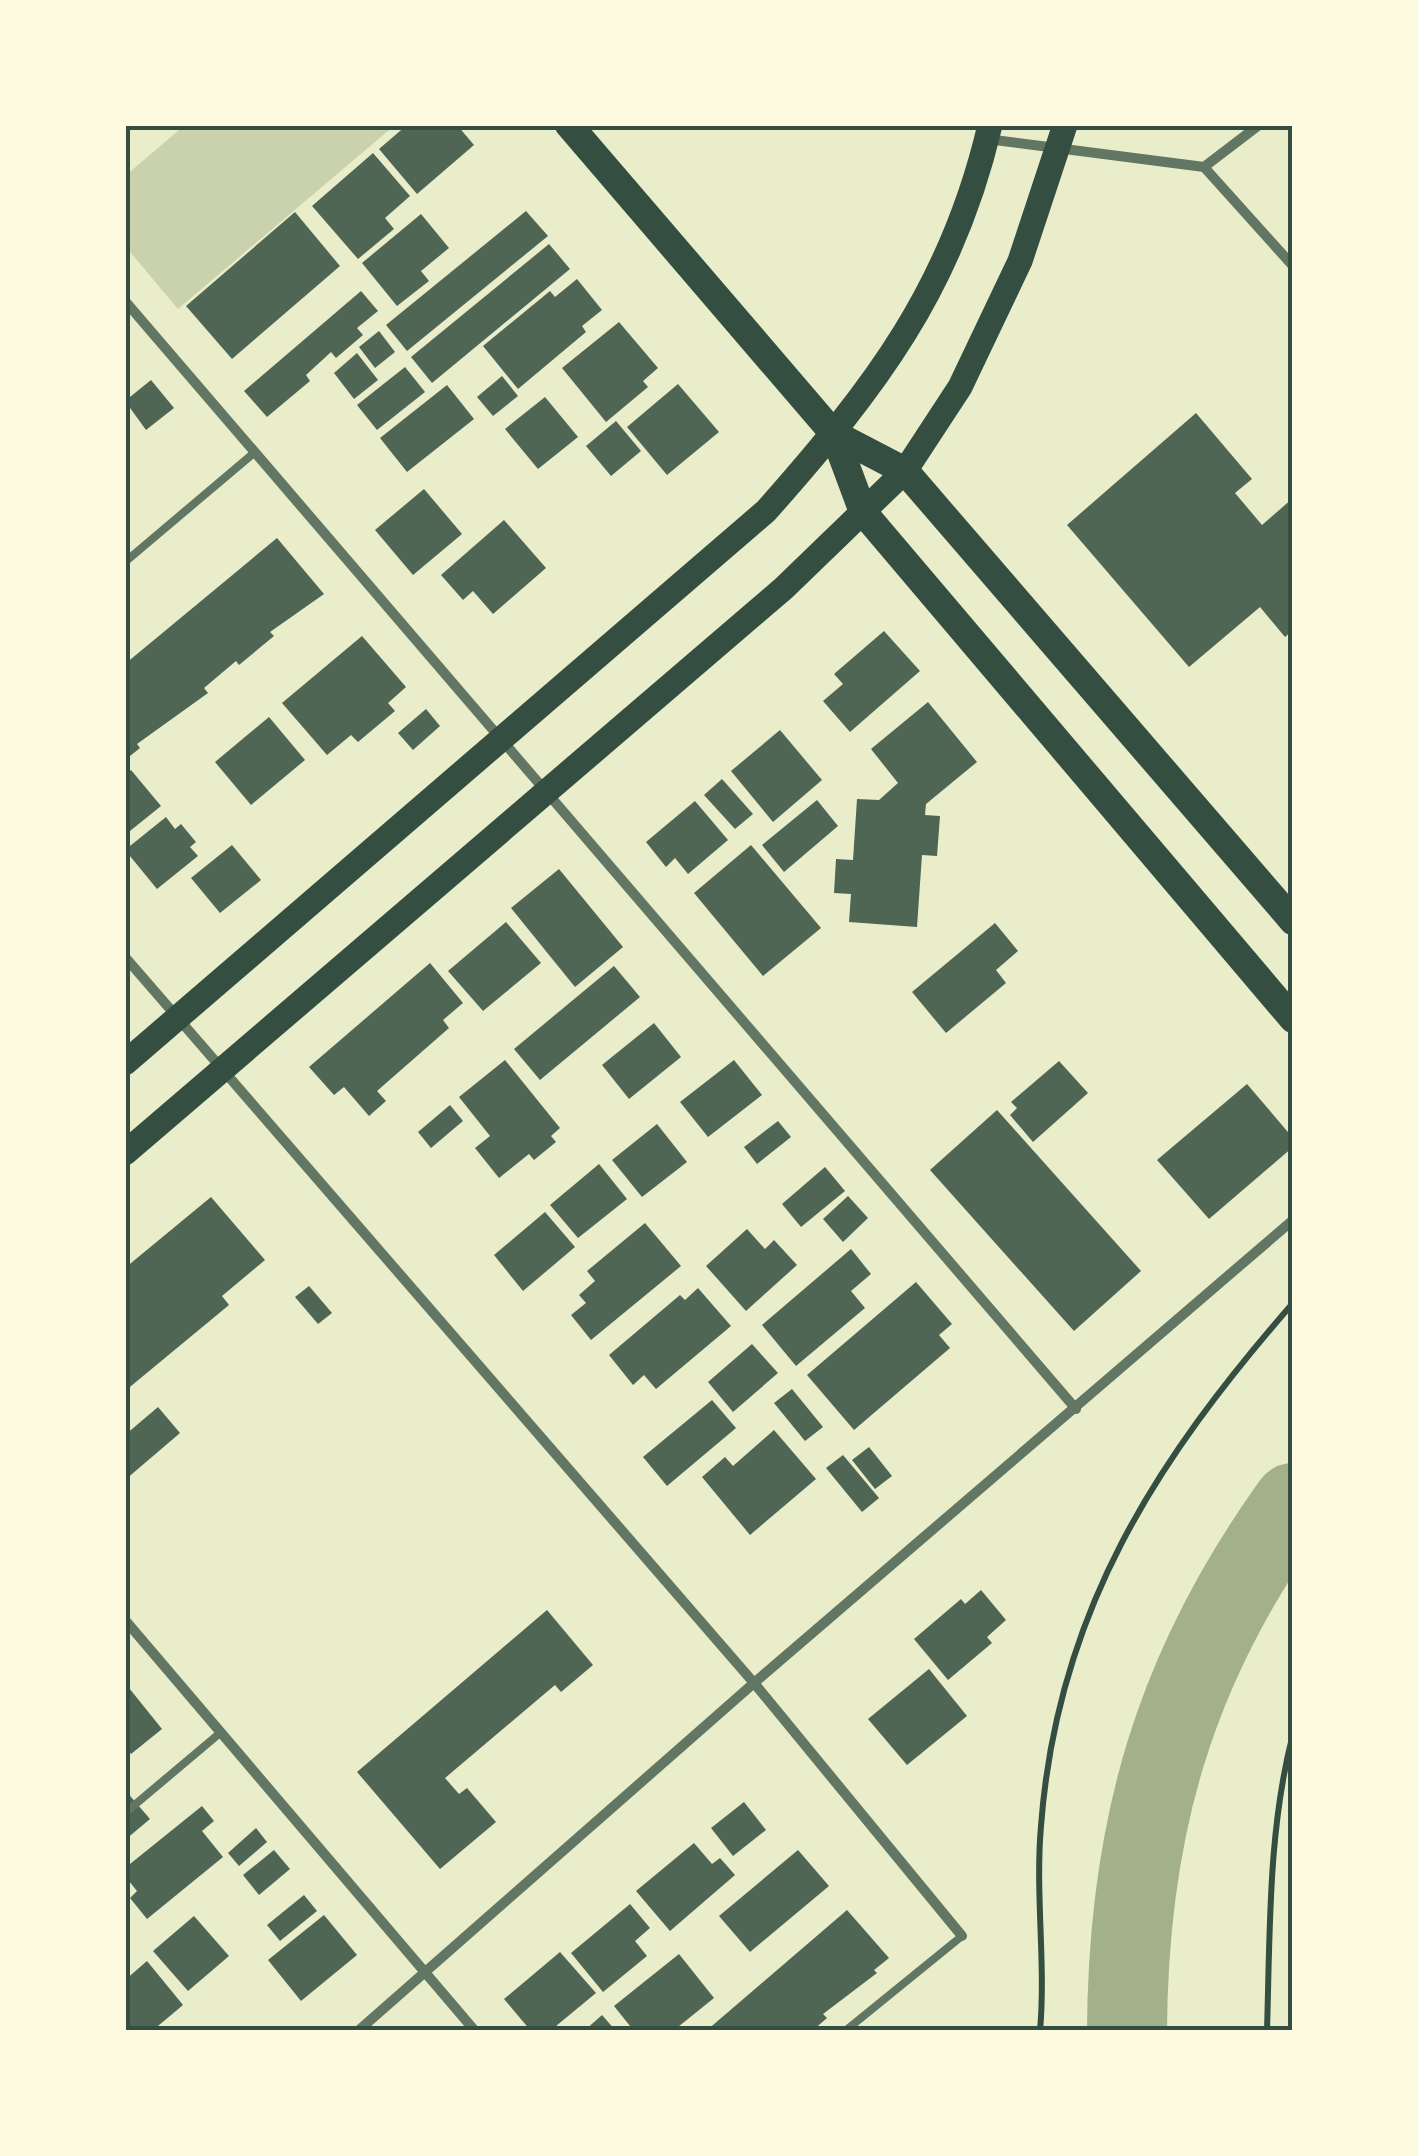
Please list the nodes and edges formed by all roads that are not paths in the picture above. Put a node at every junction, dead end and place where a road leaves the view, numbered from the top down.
1 (568, 125) edge
2 (1259, 125) edge
3 (989, 132) edge
4 (1062, 136) edge
5 (1204, 167) junction
6 (1293, 266) edge
7 (125, 301) edge
8 (834, 434) junction
9 (255, 452) junction
10 (905, 471) junction
11 (864, 512) junction
12 (125, 562) edge
13 (501, 740) junction
14 (548, 794) junction
15 (1293, 921) edge
16 (125, 957) edge
17 (177, 1018) junction
18 (1293, 1019) edge
19 (125, 1063) edge
20 (222, 1069) junction
21 (125, 1152) edge
22 (1293, 1220) edge
23 (1076, 1409) junction
24 (125, 1620) edge
25 (754, 1682) junction
26 (220, 1733) junction
27 (125, 1813) edge
28 (962, 1936) joint
29 (424, 1973) junction
30 (358, 2031) edge
31 (475, 2031) edge
32 (845, 2031) edge

1 - 8 highway
2 - 5 street
3 - 4 street
3 - 8 main road
4 - 5 street
4 - 10 main road
5 - 6 street
7 - 9 street
8 - 10 highway
8 - 11 highway
8 - 13 main road
9 - 12 lane
9 - 13 street
10 - 11 main road
10 - 15 highway
11 - 14 main road
11 - 18 highway
13 - 14 street
13 - 17 main road
14 - 20 main road
14 - 23 street
16 - 17 street
17 - 19 main road
17 - 20 street
20 - 21 main road
20 - 25 street
22 - 23 street
23 - 25 street
24 - 26 street
25 - 28 street
25 - 29 street
26 - 27 lane
26 - 29 street
28 - 32 lane
29 - 30 street
29 - 31 street

